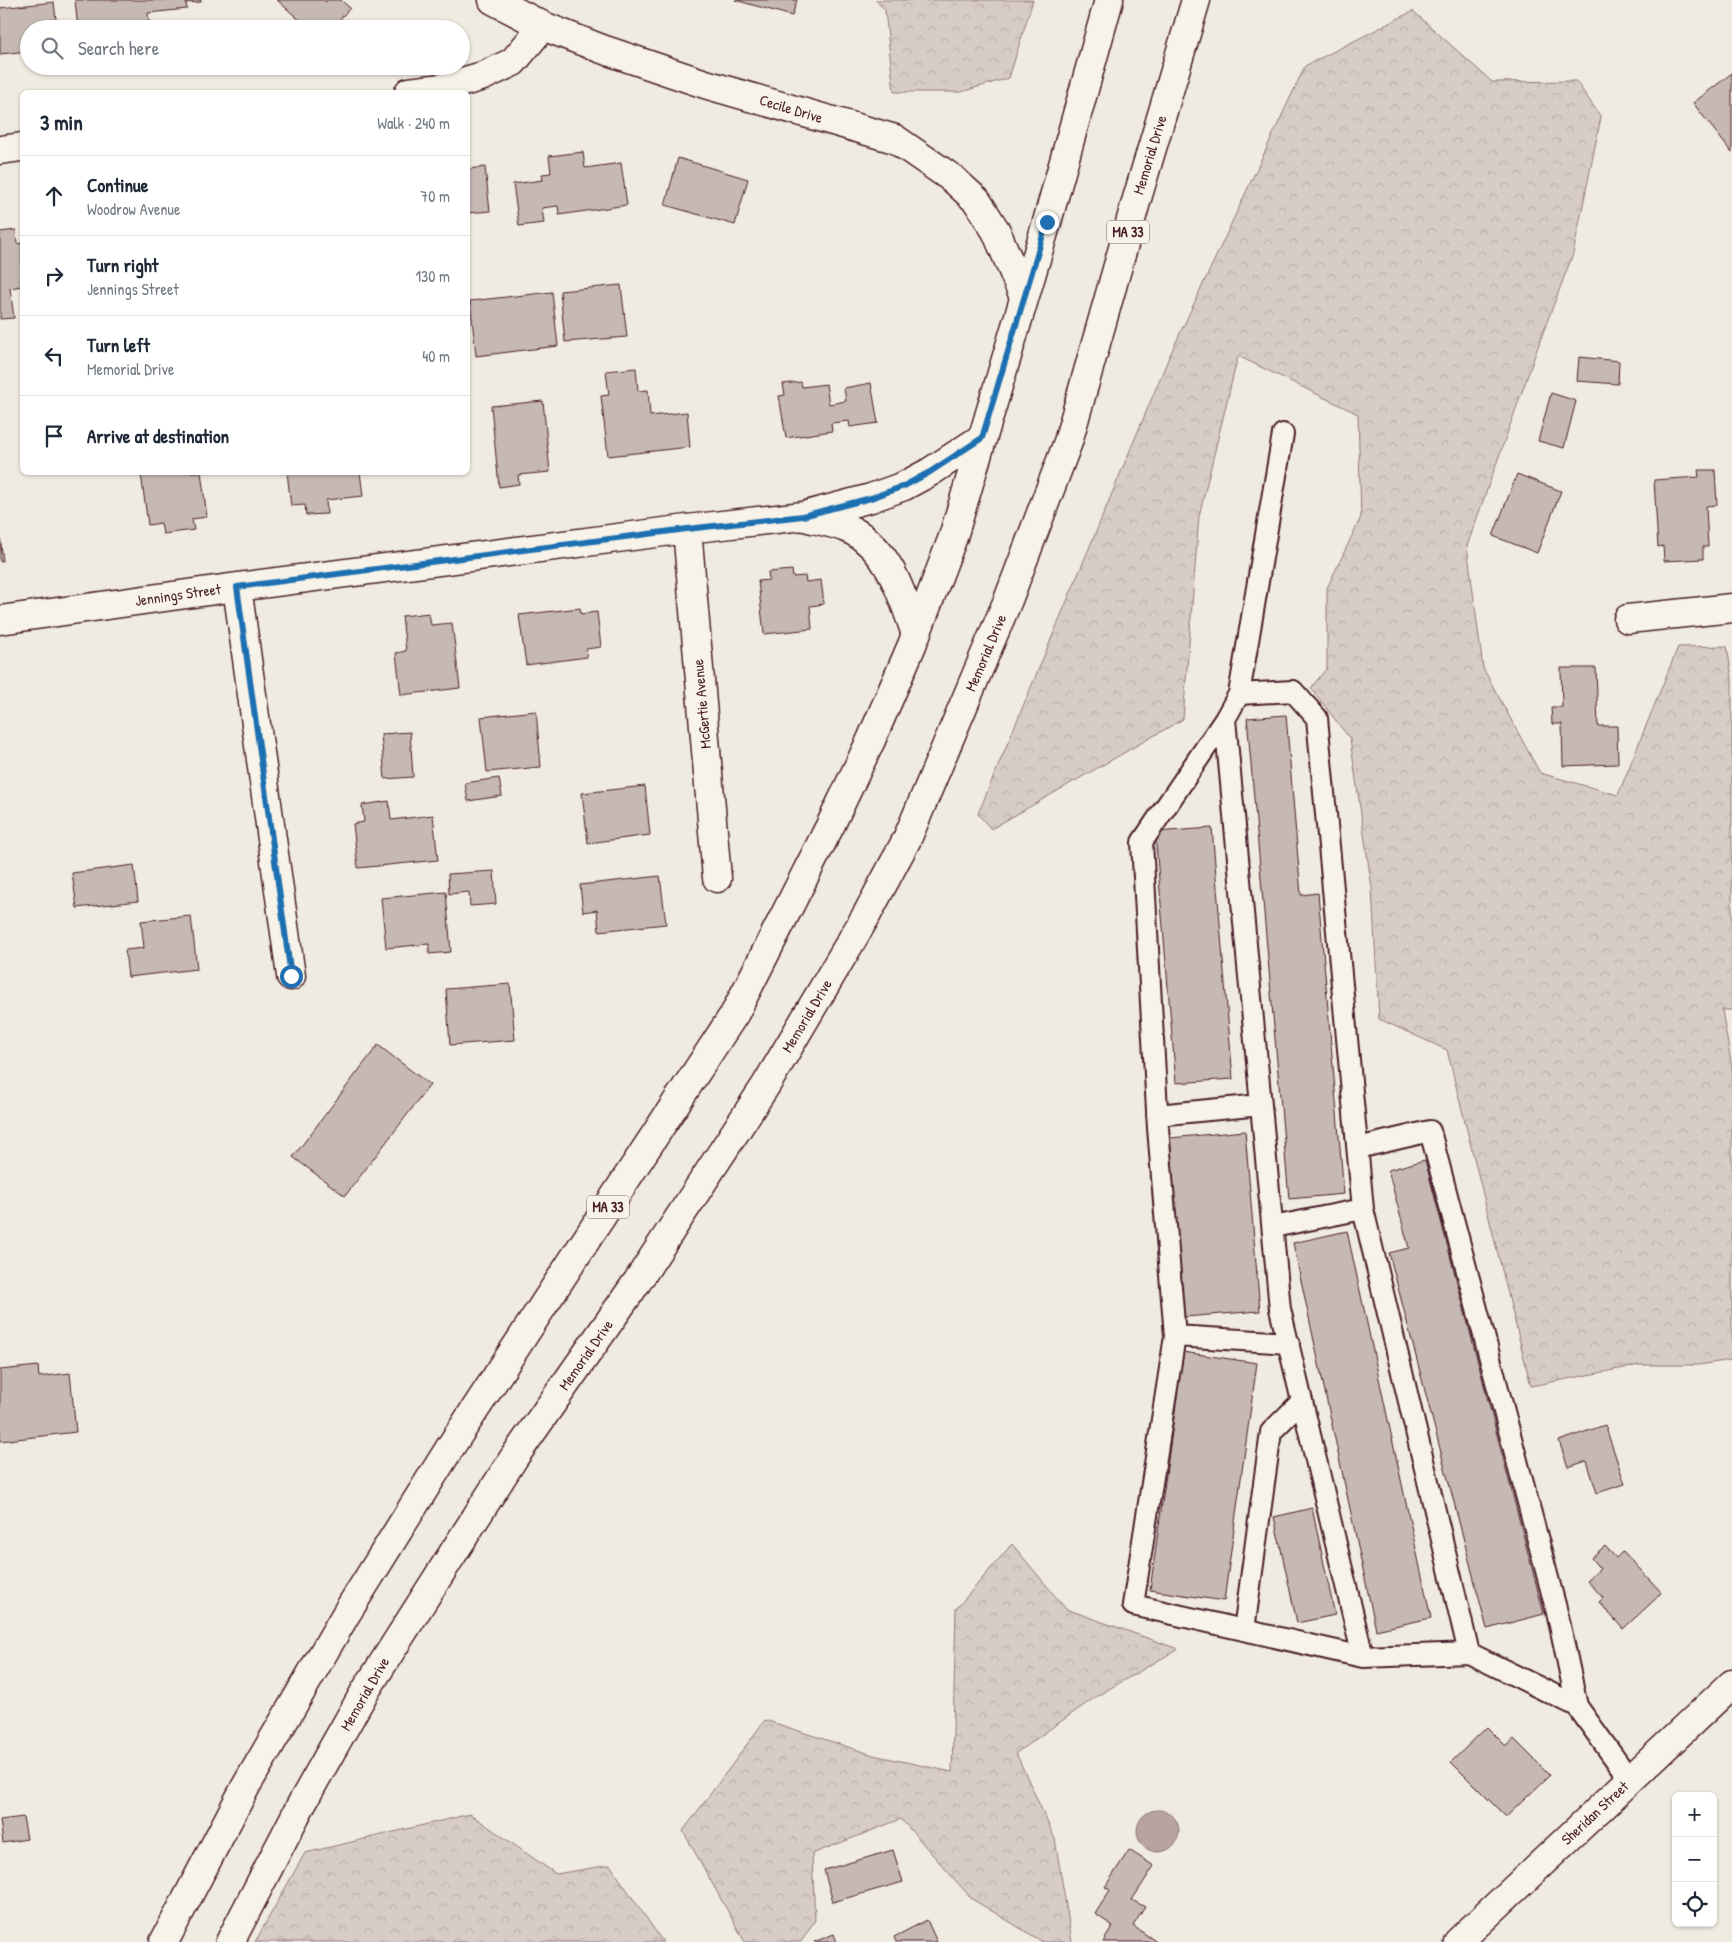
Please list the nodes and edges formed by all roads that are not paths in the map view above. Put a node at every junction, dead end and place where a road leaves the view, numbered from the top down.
1 (493, 0) edge
2 (1109, 0) edge
3 (1196, 0) edge
4 (543, 26) junction
5 (426, 90) edge
6 (20, 147) edge
7 (0, 150) edge
8 (1024, 297) junction
9 (1283, 434) dead end
10 (982, 438) junction
11 (803, 516) junction
12 (687, 529) junction
13 (237, 587) junction
14 (1732, 608) edge
15 (1628, 619) dead end
16 (0, 620) edge
17 (916, 634) junction
18 (1239, 694) junction
19 (1225, 718) junction
20 (716, 878) dead end
21 (291, 976) dead end
22 (1262, 1105) junction
23 (1157, 1116) junction
24 (1358, 1148) junction
25 (1363, 1210) junction
26 (1273, 1227) junction
27 (1174, 1336) junction
28 (1289, 1343) junction
29 (1302, 1401) junction
30 (1244, 1630) junction
31 (1469, 1653) junction
32 (1363, 1657) junction
33 (1732, 1684) edge
34 (1577, 1706) junction
35 (1630, 1780) junction
36 (164, 1942) edge
37 (230, 1942) edge
38 (1458, 1942) edge

1 - 4 main road, Cecile Drive
2 - 8 main road, MA 33
3 - 37 main road, Memorial Drive / MA 33
4 - 5 main road
4 - 8 main road, Cecile Drive
6 - 7 main road
8 - 10 main road, MA 33
9 - 18 lane
10 - 11 main road, Jennings Street
10 - 17 main road, MA 33
11 - 12 main road, Jennings Street
11 - 17 main road, Jennings Street
12 - 13 main road, Jennings Street
12 - 20 main road, McGertie Avenue
13 - 16 main road, Jennings Street
13 - 21 main road
14 - 15 main road
17 - 36 main road, MA 33
18 - 19 lane
18 - 24 lane
19 - 22 lane
19 - 23 lane
22 - 23 lane
22 - 26 lane
23 - 27 lane
24 - 25 lane
24 - 34 lane
25 - 26 lane
25 - 31 lane
26 - 28 lane
27 - 28 lane
27 - 30 lane
28 - 29 lane
29 - 30 lane
29 - 32 lane
30 - 32 lane
31 - 32 lane
31 - 34 lane
33 - 35 main road, Sheridan Street
34 - 35 lane
35 - 38 main road, Sheridan Street

